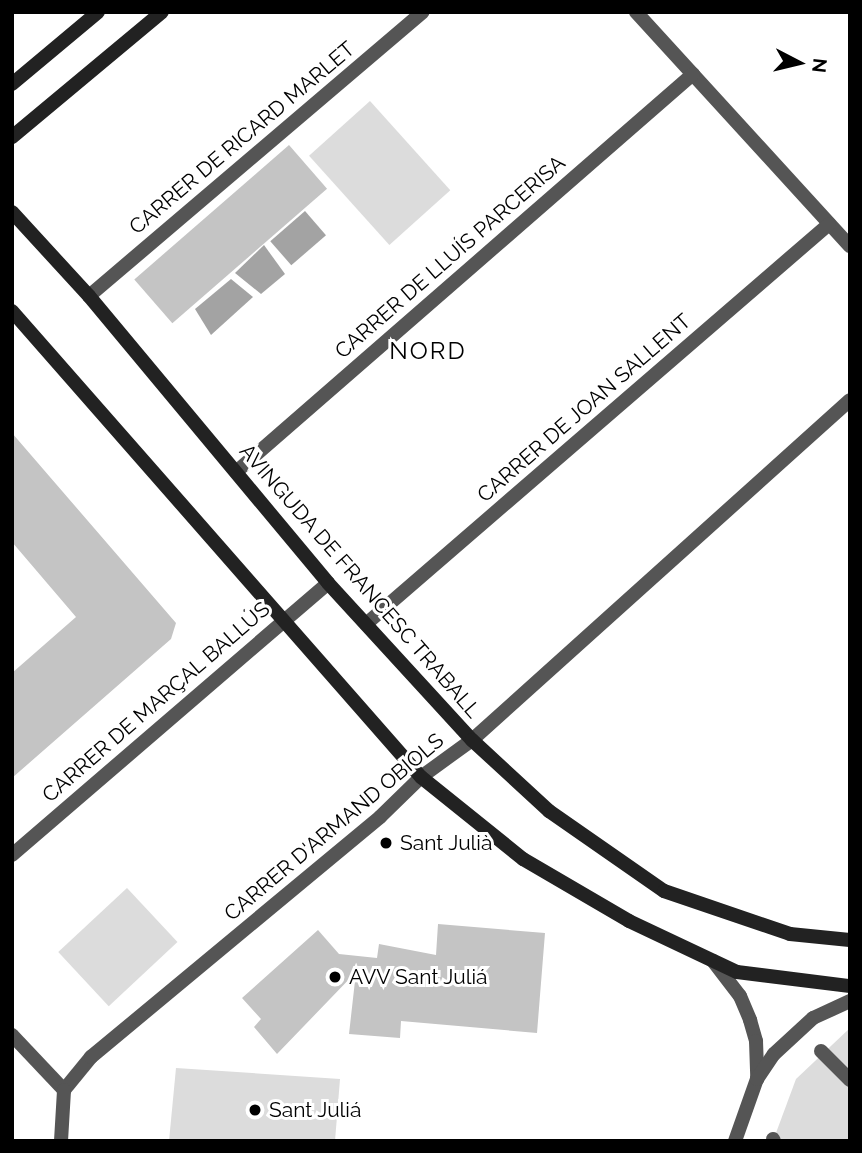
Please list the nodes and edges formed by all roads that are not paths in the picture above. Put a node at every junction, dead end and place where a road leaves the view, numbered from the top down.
1 (98, 12) edge
2 (162, 12) edge
3 (423, 12) edge
4 (636, 12) edge
5 (693, 74) junction
6 (12, 84) edge
7 (12, 137) edge
8 (12, 212) edge
9 (829, 224) junction
10 (850, 246) edge
11 (89, 296) junction
12 (12, 311) edge
13 (850, 400) edge
14 (236, 472) junction
15 (328, 583) junction
16 (281, 621) junction
17 (366, 624) junction
18 (472, 740) junction
19 (421, 777) junction
20 (12, 855) edge
21 (850, 940) edge
22 (713, 961) junction
23 (850, 986) edge
24 (850, 1001) edge
25 (12, 1035) edge
26 (821, 1051) dead end
27 (757, 1079) junction
28 (850, 1080) edge
29 (64, 1090) junction
30 (61, 1141) edge
31 (735, 1141) edge

1 - 6 street
2 - 7 street
3 - 11 street, CARRER DE RICARD MARLET
4 - 5 street
5 - 9 street
5 - 14 street, CARRER DE LLUÍS PARCERISA
8 - 11 street, AVINGUDA DE FRANCESC TRABALL
9 - 10 street
9 - 17 street, CARRER DE JOAN SALLENT
11 - 14 street, AVINGUDA DE FRANCESC TRABALL
12 - 16 street
13 - 18 street, CARRER D'ARMAND OBIOLS
14 - 15 street, AVINGUDA DE FRANCESC TRABALL
15 - 16 street, CARRER DE MARÇAL BALLÚS
15 - 17 street, AVINGUDA DE FRANCESC TRABALL
16 - 19 street
16 - 20 street, CARRER DE MARÇAL BALLÚS
17 - 18 street, AVINGUDA DE FRANCESC TRABALL
18 - 19 street, CARRER D'ARMAND OBIOLS
18 - 21 street, AVINGUDA DE FRANCESC TRABALL
19 - 22 street
19 - 29 street, CARRER D'ARMAND OBIOLS
22 - 23 street
22 - 27 street
24 - 27 street
25 - 29 street
26 - 28 street
27 - 31 street
29 - 30 street

